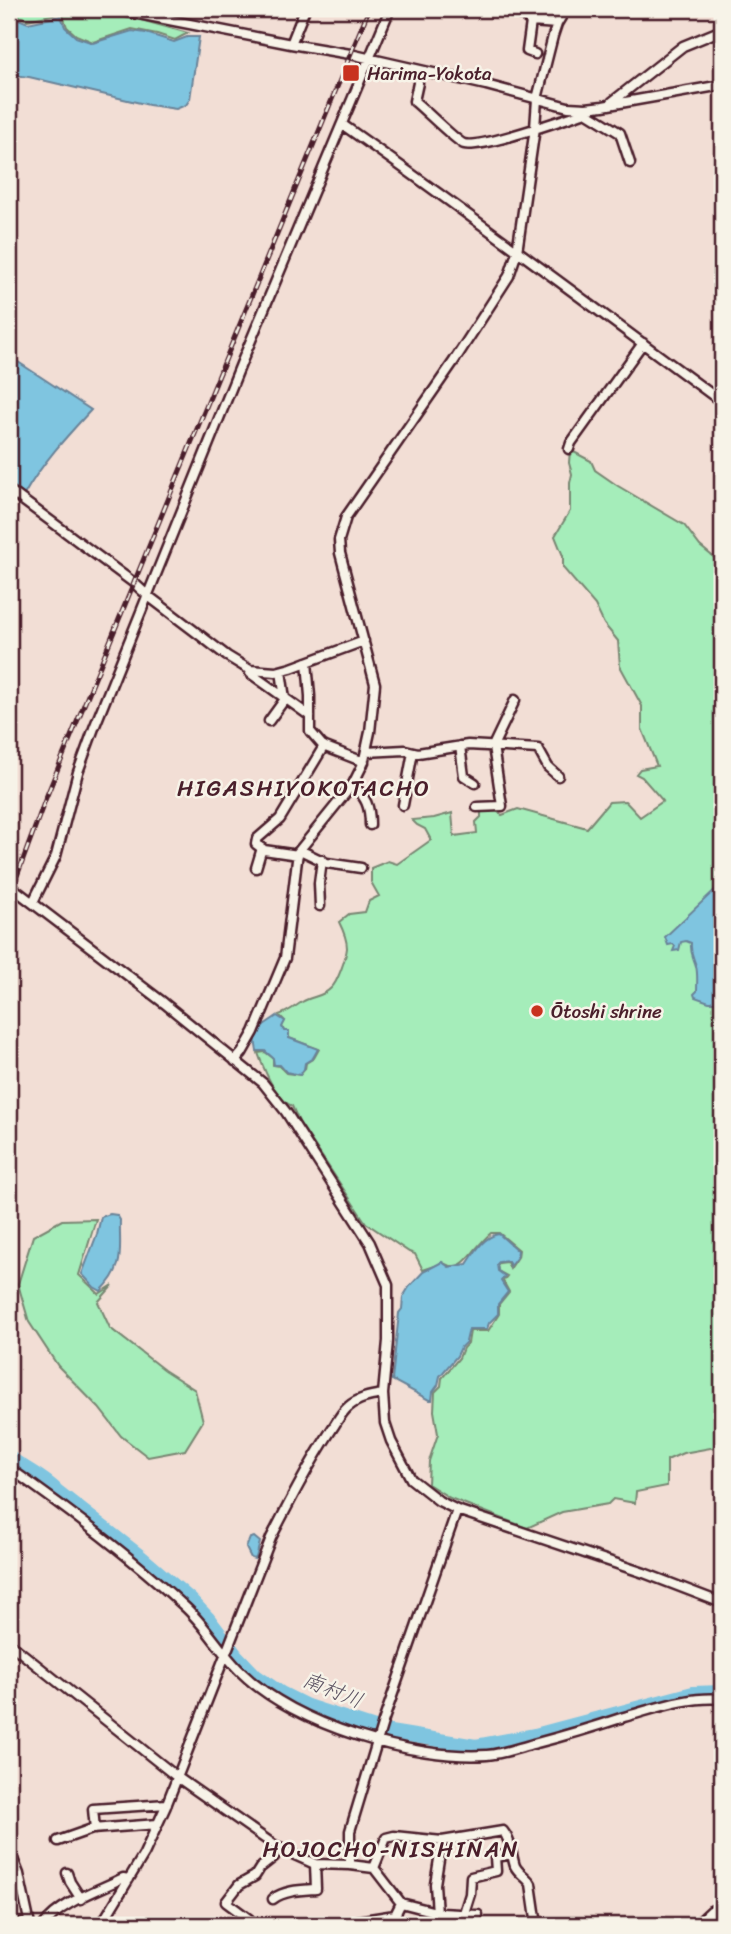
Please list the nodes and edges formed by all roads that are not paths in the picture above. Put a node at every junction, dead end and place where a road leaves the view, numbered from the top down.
1 (113, 9) edge
2 (305, 9) edge
3 (390, 9) edge
4 (514, 9) edge
5 (566, 9) edge
6 (531, 22) junction
7 (557, 24) junction
8 (722, 30) edge
9 (291, 44) junction
10 (535, 54) dead end
11 (370, 60) junction
12 (418, 83) dead end
13 (722, 85) edge
14 (537, 99) junction
15 (612, 105) junction
16 (586, 110) junction
17 (343, 125) junction
18 (535, 128) junction
19 (630, 163) dead end
20 (517, 252) junction
21 (643, 343) junction
22 (722, 402) edge
23 (569, 449) dead end
24 (9, 490) edge
25 (147, 596) junction
26 (363, 641) junction
27 (307, 662) junction
28 (250, 670) junction
29 (281, 670) junction
30 (285, 699) junction
31 (515, 700) dead end
32 (310, 716) junction
33 (269, 721) dead end
34 (460, 746) junction
35 (493, 746) junction
36 (324, 747) junction
37 (366, 752) junction
38 (412, 752) junction
39 (364, 762) junction
40 (558, 775) dead end
41 (475, 783) dead end
42 (353, 785) junction
43 (403, 805) dead end
44 (477, 807) dead end
45 (370, 825) dead end
46 (262, 848) junction
47 (299, 852) junction
48 (322, 860) junction
49 (361, 867) dead end
50 (256, 868) dead end
51 (9, 884) edge
52 (33, 902) junction
53 (320, 906) dead end
54 (235, 1061) junction
55 (383, 1394) junction
56 (9, 1468) edge
57 (457, 1510) junction
58 (722, 1603) edge
59 (9, 1643) edge
60 (225, 1654) junction
61 (722, 1699) edge
62 (378, 1741) junction
63 (177, 1777) junction
64 (167, 1804) junction
65 (158, 1824) junction
66 (94, 1829) junction
67 (58, 1841) dead end
68 (442, 1841) junction
69 (278, 1848) junction
70 (9, 1849) edge
71 (512, 1854) junction
72 (315, 1864) junction
73 (350, 1865) junction
74 (374, 1868) junction
75 (67, 1873) dead end
76 (129, 1879) junction
77 (81, 1899) junction
78 (273, 1899) dead end
79 (401, 1903) junction
80 (722, 1906) edge
81 (464, 1913) junction
82 (439, 1915) junction
83 (29, 1923) edge
84 (16, 1925) edge
85 (44, 1925) edge
86 (101, 1925) edge
87 (252, 1925) edge
88 (355, 1925) edge
89 (443, 1925) edge
90 (474, 1925) edge
91 (537, 1925) edge
92 (696, 1925) edge

1 - 9 street
2 - 9 street
3 - 11 street
4 - 6 street
5 - 7 street
6 - 7 street
6 - 10 street
7 - 14 street
8 - 15 street
9 - 11 street
11 - 14 street
11 - 17 street
12 - 18 street
13 - 15 street
14 - 16 street
14 - 18 street
15 - 16 street
16 - 18 street
16 - 19 street
17 - 20 street
17 - 25 street
18 - 20 street
20 - 21 street
20 - 26 street
21 - 22 street
21 - 23 street
24 - 25 street
25 - 28 street
25 - 52 street
26 - 27 street
26 - 37 street
27 - 29 street
27 - 32 street
28 - 29 street
28 - 30 street
29 - 30 street
30 - 32 street
30 - 33 street
31 - 35 street
32 - 36 street
34 - 35 street
34 - 38 street
34 - 41 street
35 - 40 street
35 - 44 street
36 - 39 street
36 - 46 street
37 - 38 street
37 - 39 street
38 - 43 street
39 - 42 street
42 - 45 street
42 - 47 street
46 - 47 street
46 - 50 street
47 - 48 street
47 - 54 street
48 - 49 street
48 - 53 street
51 - 52 street
52 - 54 street
54 - 55 street
55 - 57 street
55 - 60 street
56 - 60 street
57 - 58 street
57 - 62 street
59 - 63 street
60 - 62 street
60 - 63 street
61 - 62 street
62 - 73 street
63 - 64 street
63 - 69 street
64 - 65 street
64 - 66 street
65 - 66 street
65 - 76 street
66 - 67 street
68 - 71 street
68 - 74 street
68 - 82 street
69 - 72 street
69 - 87 street
70 - 83 street
71 - 81 street
71 - 91 street
72 - 73 street
72 - 78 street
73 - 74 street
74 - 79 street
75 - 77 street
76 - 77 street
76 - 86 street
77 - 85 street
79 - 82 street
79 - 88 street
80 - 92 street
81 - 82 street
81 - 90 street
82 - 89 street
83 - 84 street

